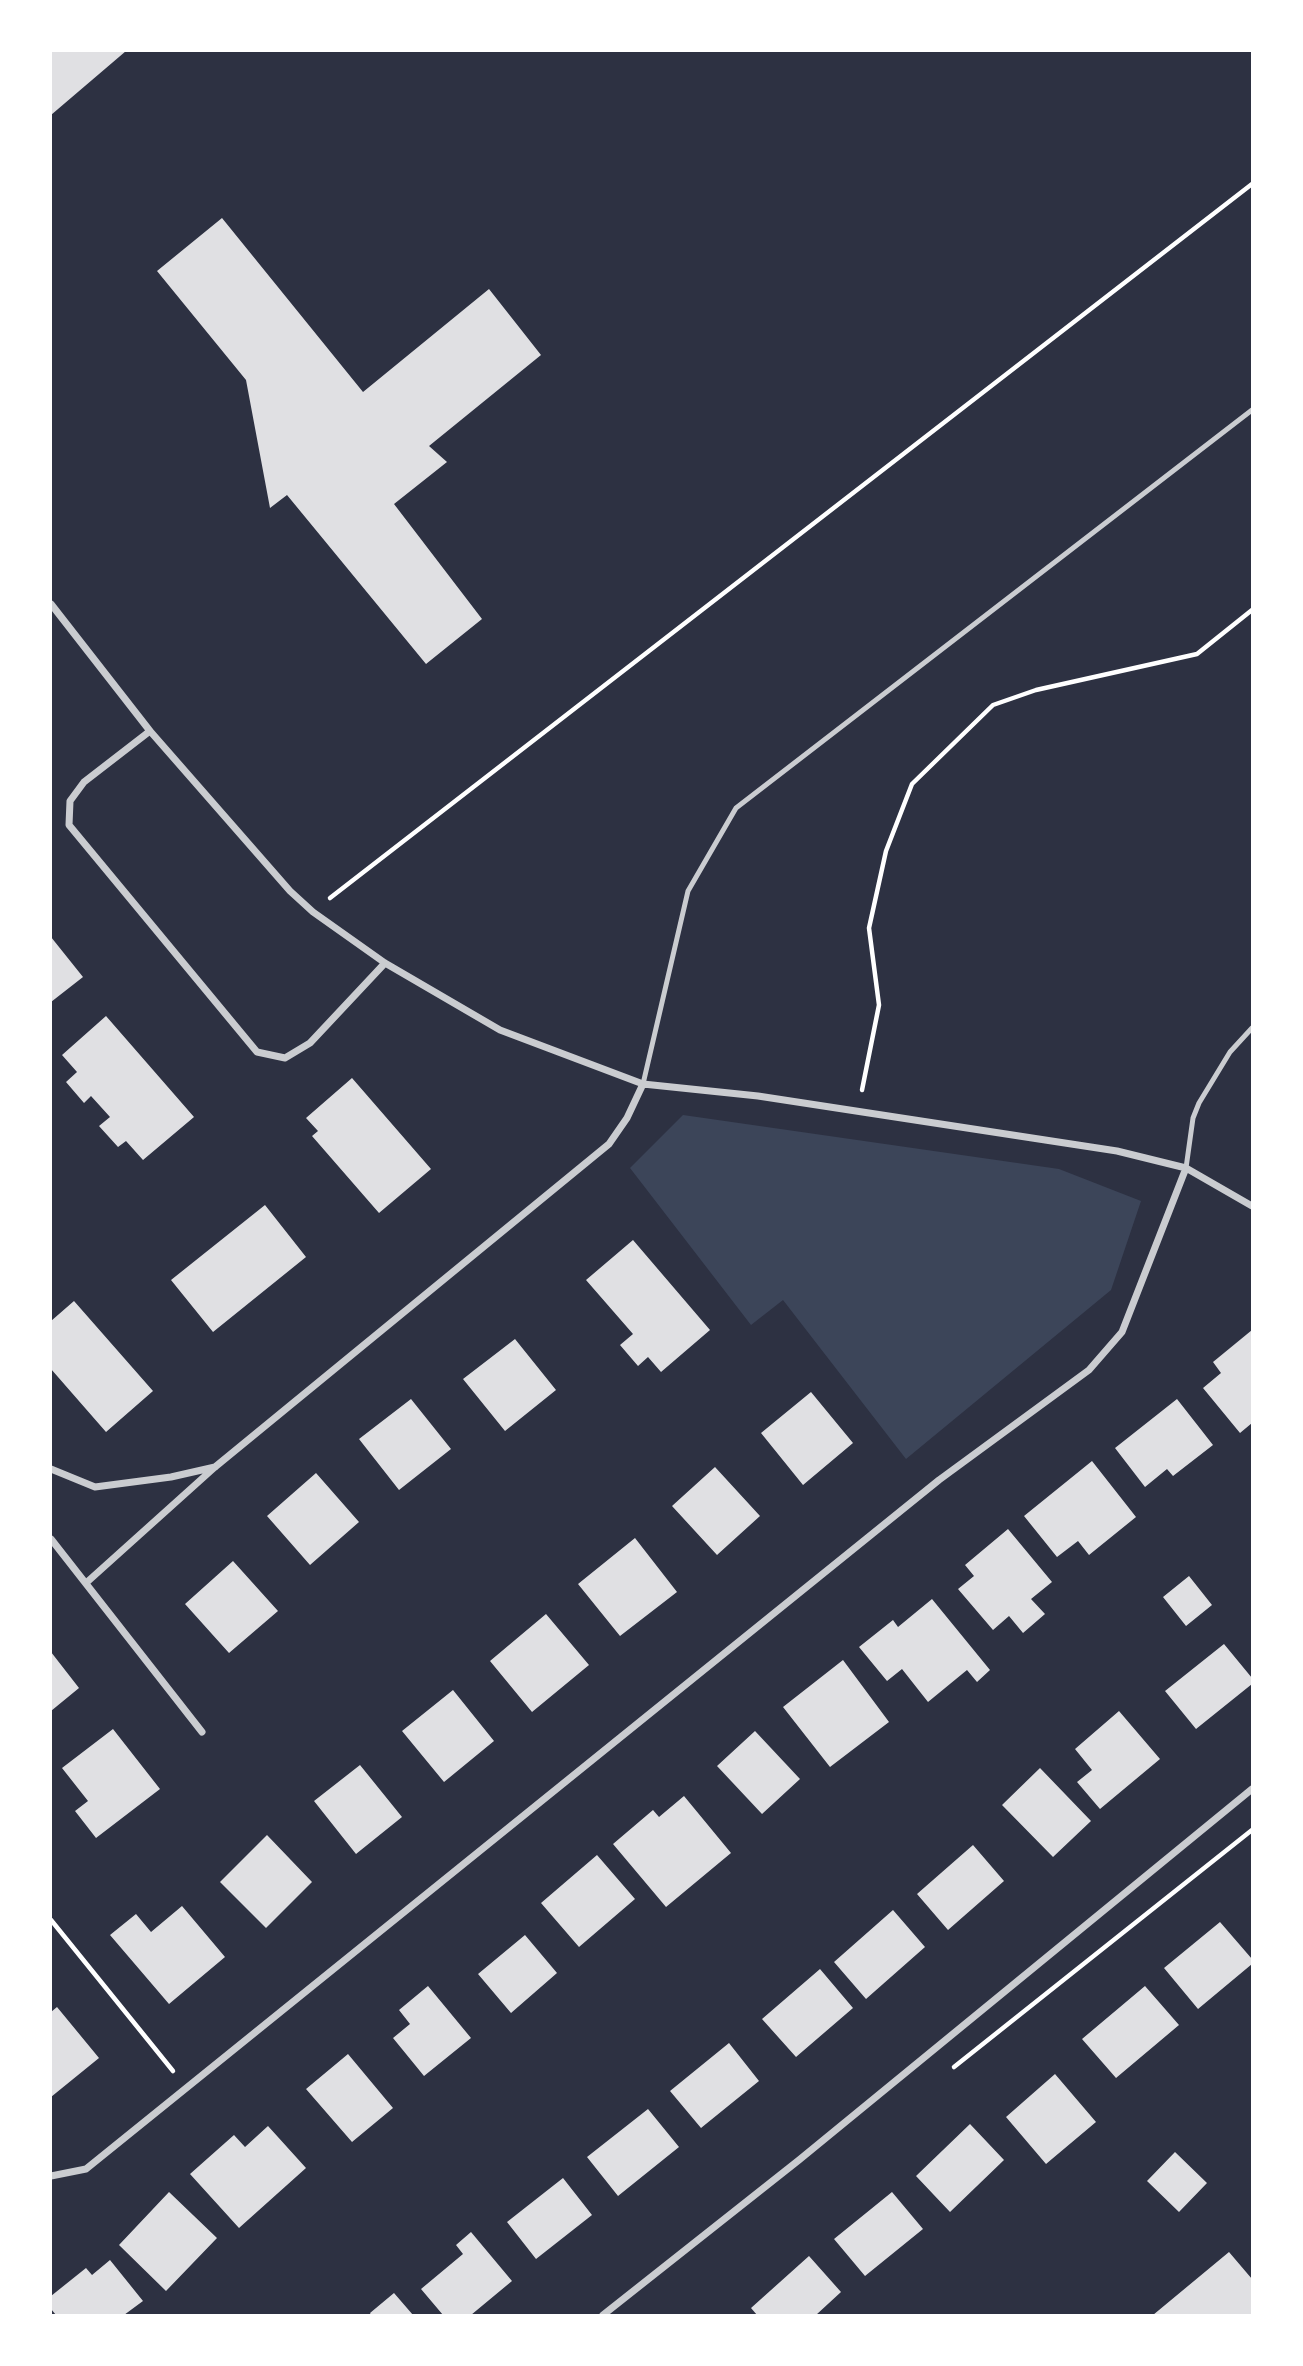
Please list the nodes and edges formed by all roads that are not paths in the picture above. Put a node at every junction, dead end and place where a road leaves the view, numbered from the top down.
1 (1252, 410) edge
2 (51, 604) edge
3 (150, 731) junction
4 (385, 963) junction
5 (1252, 1028) edge
6 (643, 1084) junction
7 (1186, 1168) junction
8 (1252, 1206) edge
9 (215, 1467) junction
10 (51, 1469) edge
11 (51, 1539) edge
12 (86, 1583) junction
13 (202, 1732) dead end
14 (1252, 1789) edge
15 (51, 2176) edge
16 (603, 2315) edge

1 - 6 lane
2 - 3 street
3 - 4 street
3 - 4 street
4 - 6 street
5 - 7 lane
6 - 7 street
6 - 9 street
7 - 8 street
7 - 15 street
9 - 10 street
9 - 12 street
11 - 12 street
12 - 13 street
14 - 16 street

